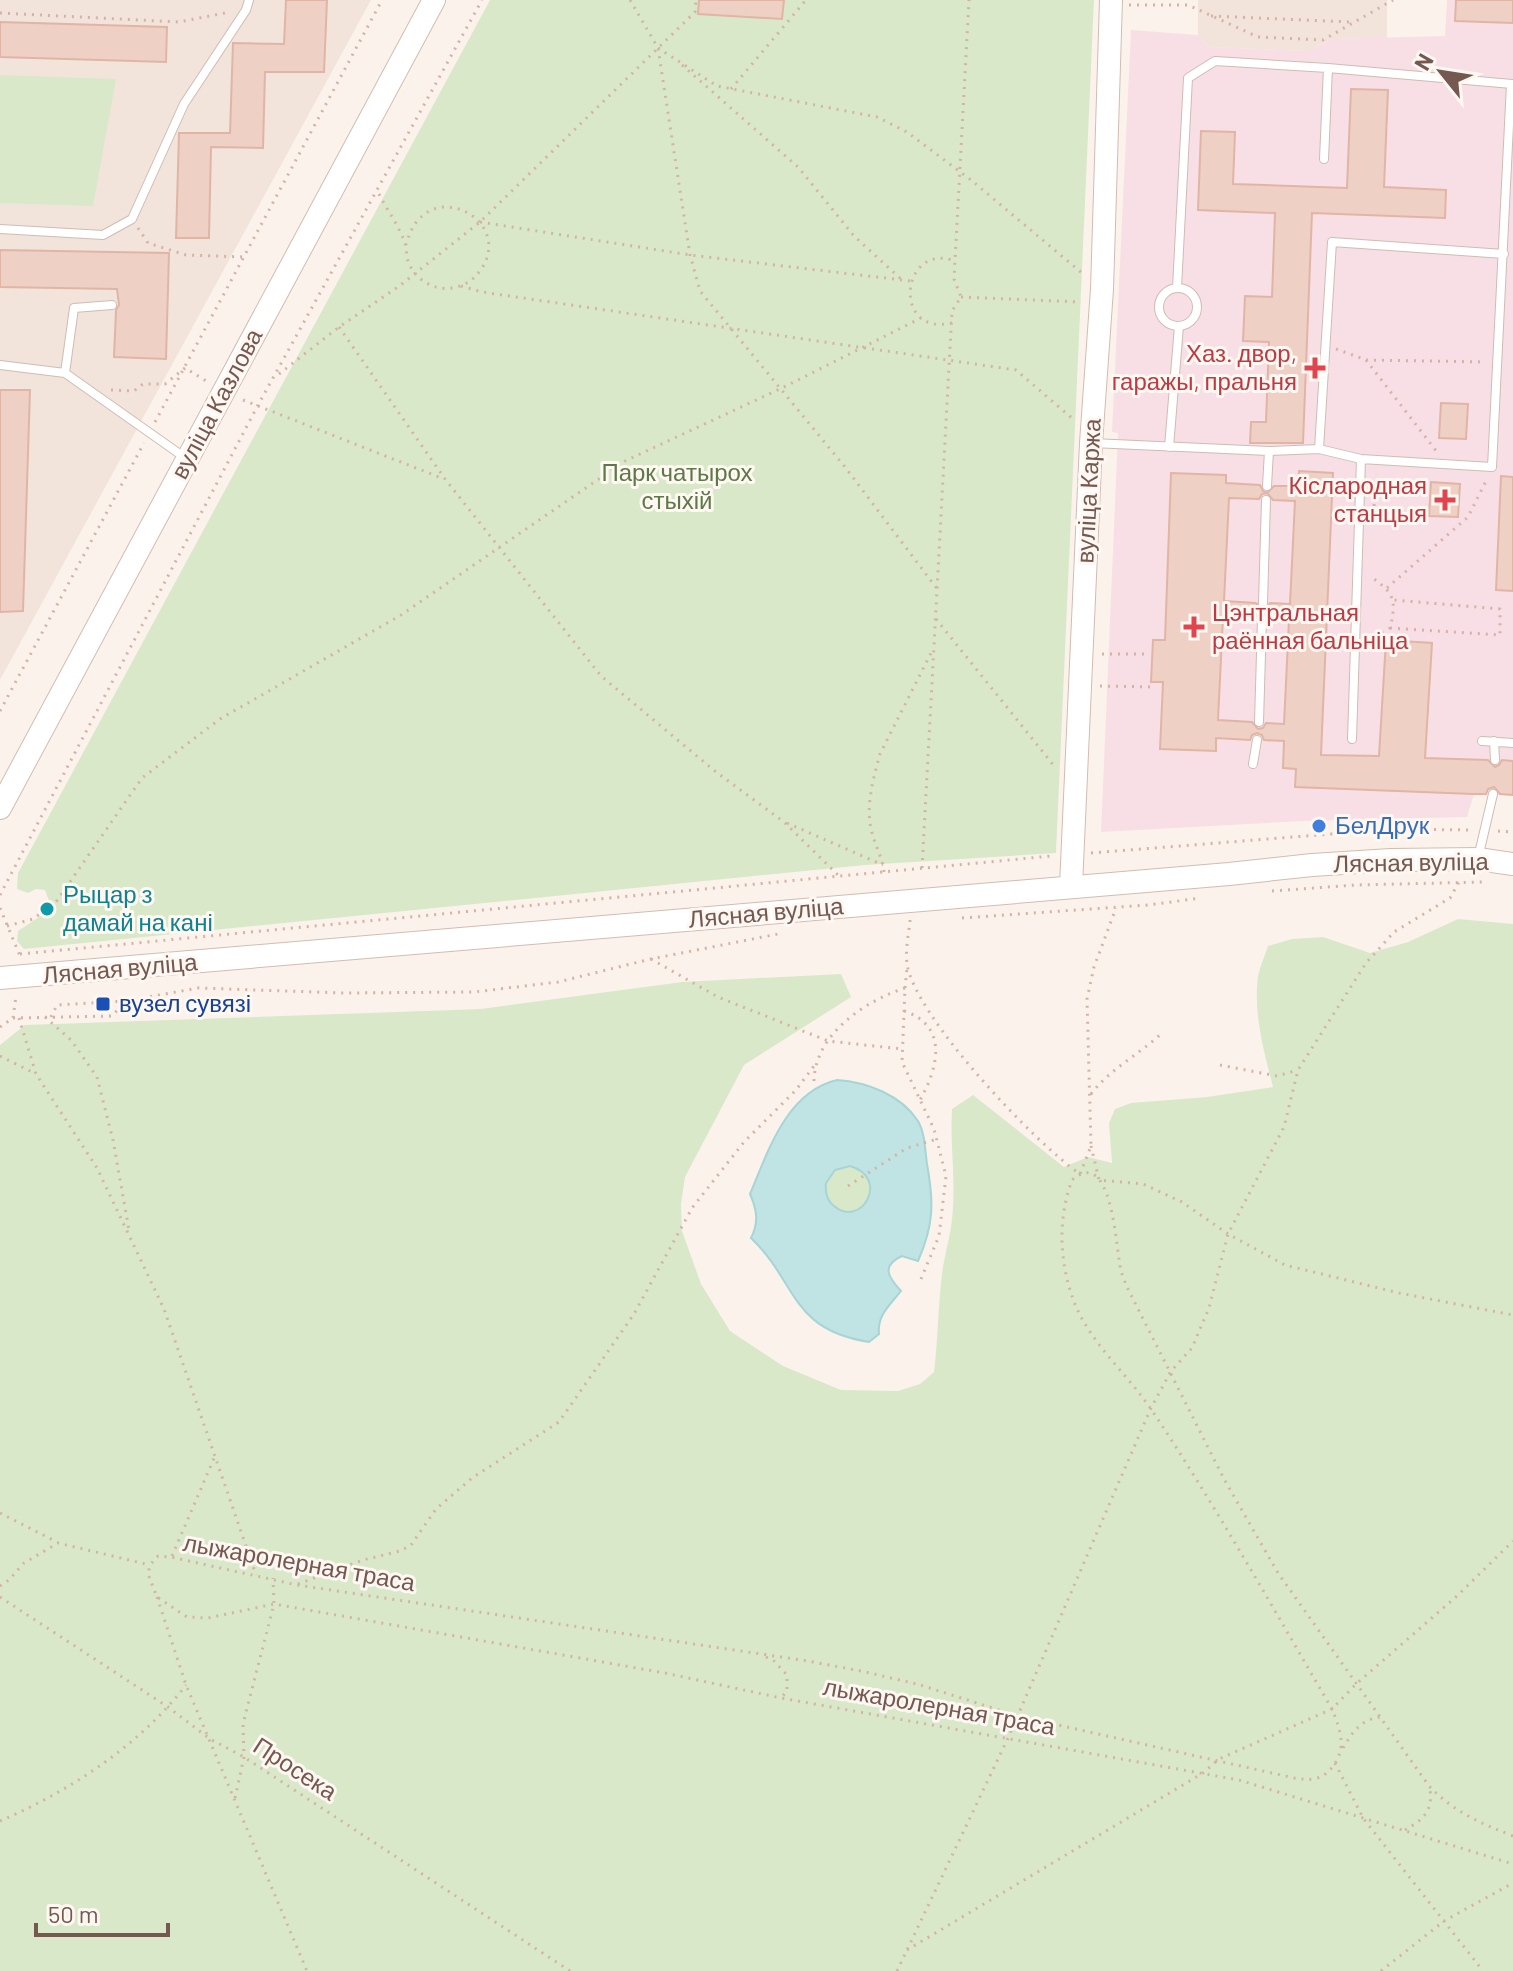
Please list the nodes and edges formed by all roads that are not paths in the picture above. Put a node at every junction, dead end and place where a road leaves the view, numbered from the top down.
1 (249, 0) edge
2 (434, 0) edge
3 (1120, 2) edge
4 (1328, 68) junction
5 (1512, 84) edge
6 (1324, 159) dead end
7 (0, 229) edge
8 (1508, 231) edge
9 (1504, 254) junction
10 (1177, 288) junction
11 (112, 305) dead end
12 (1179, 326) junction
13 (0, 365) edge
14 (65, 373) junction
15 (1091, 443) junction
16 (1169, 447) junction
17 (1319, 449) junction
18 (1269, 451) junction
19 (188, 459) junction
20 (1361, 459) junction
21 (1267, 486) dead end
22 (1266, 500) dead end
23 (1263, 603) dead end
24 (1262, 619) dead end
25 (1259, 722) dead end
26 (1352, 739) dead end
27 (1257, 740) dead end
28 (1482, 741) dead end
29 (1494, 741) junction
30 (1513, 743) edge
31 (1495, 760) dead end
32 (1253, 764) dead end
33 (1493, 794) dead end
34 (0, 808) edge
35 (1478, 859) junction
36 (1513, 864) edge
37 (1071, 886) junction
38 (9, 978) edge

1 - 7 lane
2 - 19 main road, вуліца Казлова
3 - 15 main road, вуліца Каржа
4 - 5 lane
4 - 6 lane
4 - 10 lane
5 - 8 lane
8 - 9 lane
9 - 17 lane
9 - 20 lane
10 - 12 lane
10 - 12 lane
11 - 14 lane
12 - 16 lane
13 - 14 lane
14 - 19 lane
15 - 16 lane
15 - 37 main road, вуліца Каржа
16 - 18 lane
17 - 18 lane
17 - 20 lane
18 - 21 lane
19 - 34 main road, вуліца Казлова
20 - 26 lane
22 - 23 lane
24 - 25 lane
27 - 32 lane
28 - 29 lane
29 - 30 lane
29 - 31 lane
33 - 35 lane
35 - 36 main road, Лясная вуліца
35 - 37 main road, Лясная вуліца
37 - 38 main road, Лясная вуліца

